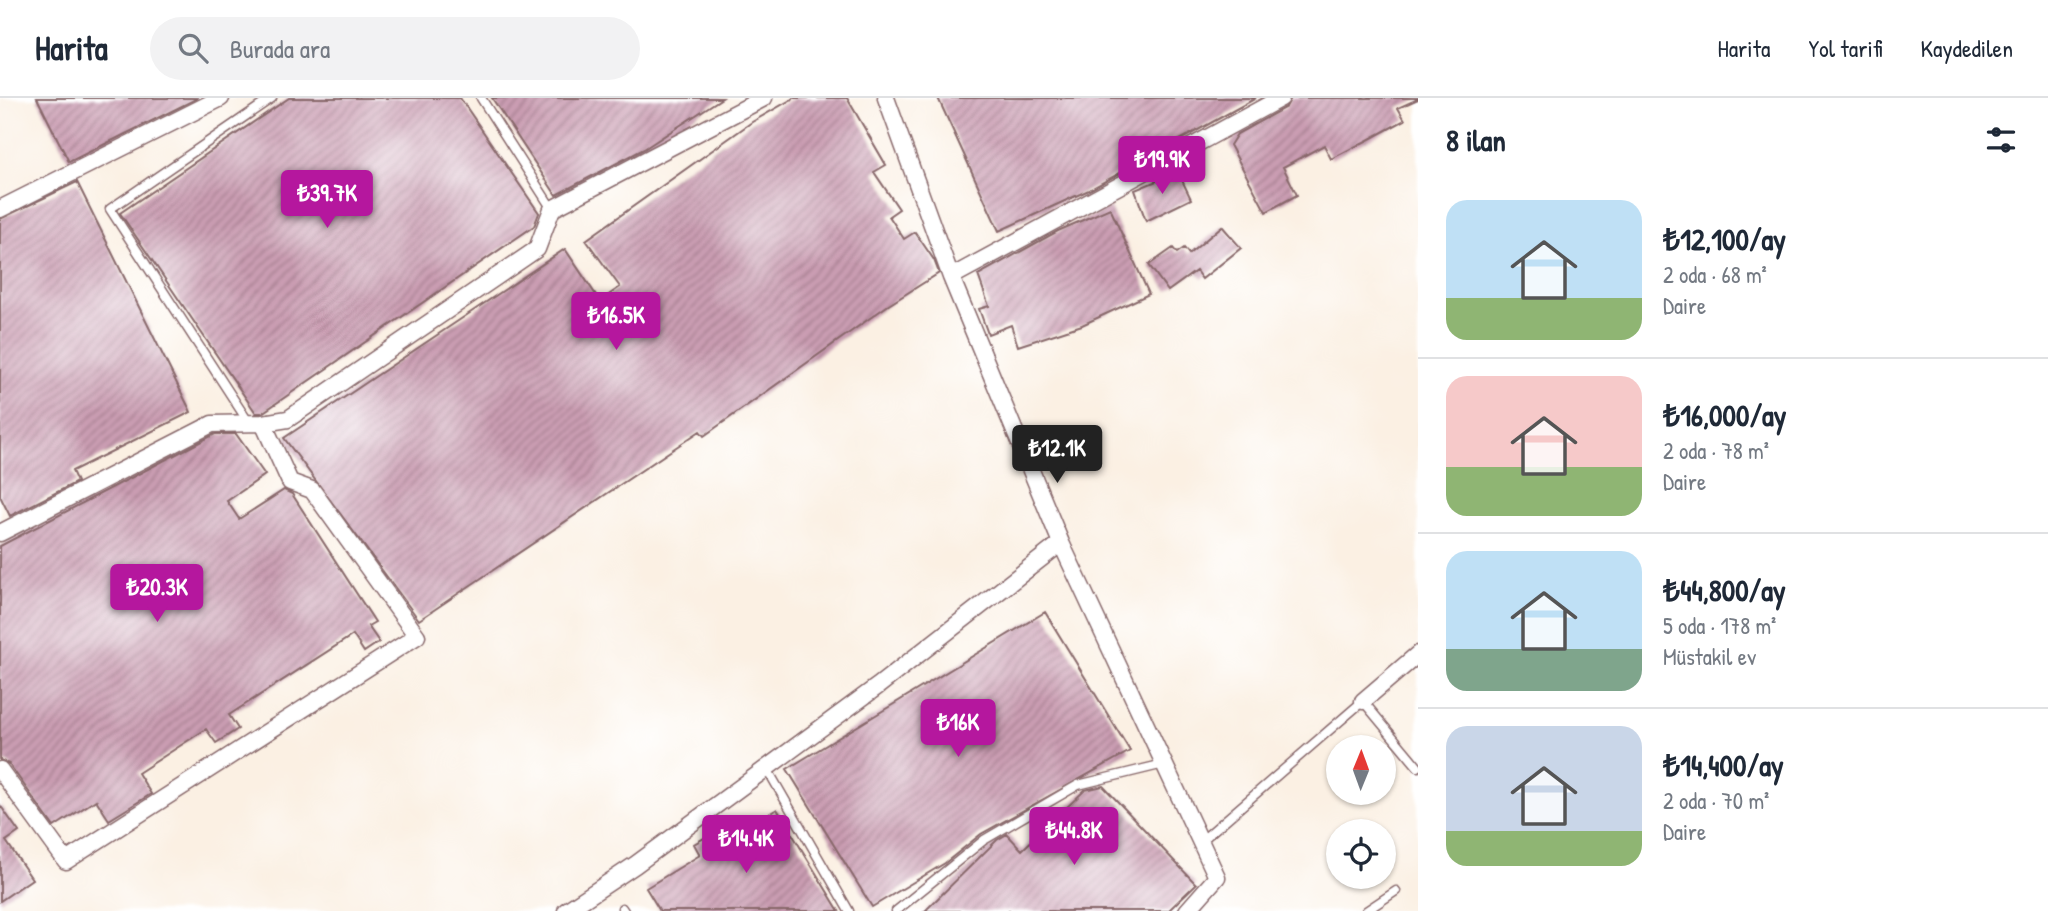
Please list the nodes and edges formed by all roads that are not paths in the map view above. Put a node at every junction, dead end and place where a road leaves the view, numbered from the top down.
1 (221, 98) edge
2 (272, 98) edge
3 (481, 98) edge
4 (764, 98) edge
5 (886, 98) edge
6 (1281, 98) edge
7 (0, 209) edge
8 (552, 209) junction
9 (951, 277) junction
10 (256, 423) junction
11 (0, 533) edge
12 (1061, 543) junction
13 (1415, 664) edge
14 (1363, 701) junction
15 (1164, 764) junction
16 (766, 767) junction
17 (1418, 768) edge
18 (0, 770) edge
19 (1200, 842) junction
20 (1396, 891) dead end
21 (566, 911) edge
22 (849, 911) edge
23 (897, 911) edge
24 (1187, 911) edge
25 (1366, 911) edge

1 - 7 street
2 - 10 lane
3 - 8 lane
4 - 8 street
5 - 9 street
6 - 9 street
8 - 10 street
9 - 12 street
10 - 11 street
10 - 18 street
12 - 15 street
12 - 16 street
13 - 14 street
14 - 17 lane
14 - 19 lane
15 - 19 street
15 - 23 lane
16 - 21 street
16 - 22 lane
19 - 24 street
20 - 25 lane

